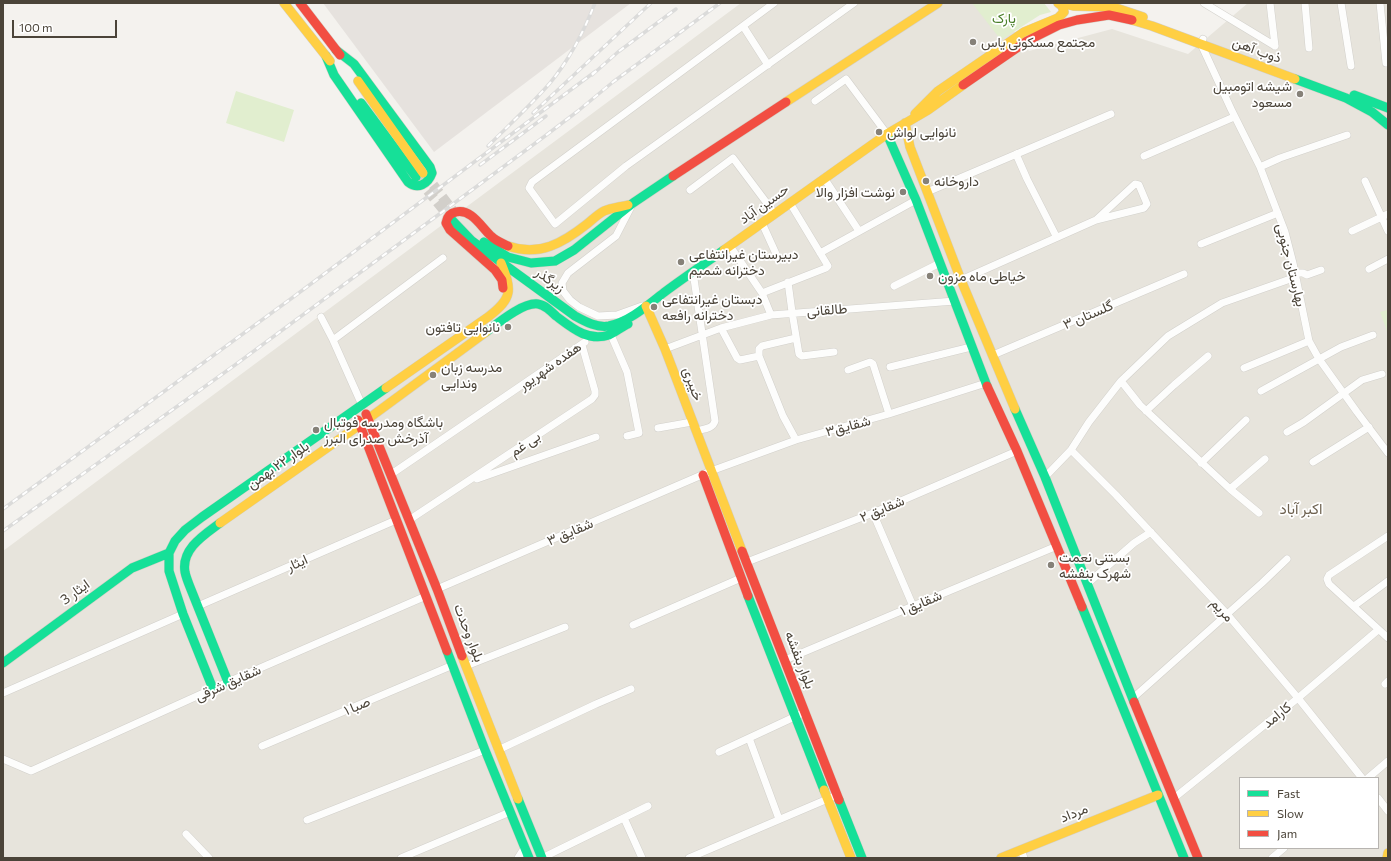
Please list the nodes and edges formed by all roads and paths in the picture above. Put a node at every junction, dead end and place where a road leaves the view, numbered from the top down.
1 (284, 3) edge
2 (300, 3) edge
3 (774, 3) edge
4 (854, 3) edge
5 (938, 3) edge
6 (1059, 3) edge
7 (1102, 3) edge
8 (1204, 3) edge
9 (1270, 3) edge
10 (1305, 3) edge
11 (1341, 3) edge
12 (1380, 3) edge
13 (1110, 8) edge
14 (743, 26) junction
15 (1202, 41) junction
16 (1309, 48) dead end
17 (336, 50) junction
18 (326, 56) junction
19 (1386, 63) dead end
20 (768, 65) junction
21 (1350, 66) dead end
22 (815, 101) dead end
23 (1388, 108) edge
24 (1111, 114) dead end
25 (1234, 117) junction
26 (905, 123) junction
27 (1388, 125) edge
28 (887, 134) junction
29 (1347, 135) dead end
30 (910, 147) junction
31 (895, 154) junction
32 (1016, 154) junction
33 (1144, 156) dead end
34 (1260, 167) junction
35 (824, 178) junction
36 (1365, 181) dead end
37 (690, 190) dead end
38 (927, 192) junction
39 (916, 200) junction
40 (633, 203) junction
41 (790, 203) junction
42 (1278, 213) junction
43 (775, 214) junction
44 (1385, 215) edge
45 (455, 218) tunnel mouth
46 (1096, 220) junction
47 (762, 223) junction
48 (1352, 230) dead end
49 (859, 231) junction
50 (1388, 231) edge
51 (1056, 236) junction
52 (1201, 244) dead end
53 (730, 246) junction
54 (820, 253) junction
55 (777, 256) dead end
56 (443, 258) dead end
57 (504, 259) junction
58 (1388, 259) edge
59 (940, 263) junction
60 (1369, 268) dead end
61 (1321, 270) dead end
62 (693, 272) junction
63 (1184, 274) dead end
64 (1295, 275) junction
65 (961, 280) junction
66 (788, 282) junction
67 (894, 286) dead end
68 (762, 293) junction
69 (954, 301) junction
70 (646, 306) junction
71 (792, 312) junction
72 (771, 315) junction
73 (322, 317) dead end
74 (722, 328) junction
75 (469, 329) junction
76 (702, 334) junction
77 (611, 335) junction
78 (1373, 335) dead end
79 (589, 337) junction
80 (796, 338) junction
81 (333, 340) junction
82 (1308, 341) junction
83 (450, 343) junction
84 (582, 344) junction
85 (971, 347) junction
86 (665, 349) junction
87 (834, 352) dead end
88 (457, 354) junction
89 (759, 356) junction
90 (1208, 356) dead end
91 (994, 359) junction
92 (1319, 359) junction
93 (890, 367) dead end
94 (979, 367) junction
95 (1244, 368) dead end
96 (848, 370) dead end
97 (1382, 374) dead end
98 (1000, 375) junction
99 (985, 381) junction
100 (1121, 381) junction
101 (1261, 391) dead end
102 (1344, 393) junction
103 (362, 405) junction
104 (354, 411) junction
105 (1146, 411) junction
106 (890, 414) junction
107 (368, 419) junction
108 (1246, 420) dead end
109 (692, 422) junction
110 (360, 425) junction
111 (1369, 427) junction
112 (658, 428) dead end
113 (696, 431) junction
114 (1287, 432) dead end
115 (596, 436) dead end
116 (627, 436) dead end
117 (376, 438) junction
118 (796, 440) junction
119 (366, 443) junction
120 (1071, 450) junction
121 (1017, 451) junction
122 (1388, 453) edge
123 (1265, 459) dead end
124 (1313, 462) dead end
125 (1201, 463) junction
126 (707, 473) junction
127 (390, 475) junction
128 (1044, 477) junction
129 (467, 482) junction
130 (1230, 489) junction
131 (727, 509) junction
132 (717, 513) junction
133 (873, 513) junction
134 (1260, 513) dead end
135 (396, 520) junction
136 (409, 520) junction
137 (733, 525) junction
138 (723, 528) junction
139 (1151, 532) junction
140 (1388, 536) edge
141 (1057, 546) junction
142 (169, 552) junction
143 (1287, 559) dead end
144 (747, 562) junction
145 (740, 578) junction
146 (1388, 581) edge
147 (1087, 584) junction
148 (437, 589) junction
149 (426, 596) junction
150 (1095, 604) junction
151 (198, 606) junction
152 (913, 606) junction
153 (1354, 606) junction
154 (1082, 609) junction
155 (183, 614) junction
156 (1227, 614) junction
157 (1102, 623) junction
158 (565, 626) dead end
159 (633, 626) dead end
160 (1090, 628) junction
161 (1378, 630) junction
162 (1388, 638) edge
163 (786, 660) junction
164 (3, 663) edge
165 (453, 665) junction
166 (466, 666) junction
167 (228, 682) junction
168 (213, 689) junction
169 (631, 689) dead end
170 (3, 693) edge
171 (1132, 698) junction
172 (1298, 698) junction
173 (805, 712) junction
174 (795, 716) junction
175 (490, 729) junction
176 (479, 733) junction
177 (749, 738) junction
178 (262, 746) dead end
179 (485, 750) junction
180 (498, 750) junction
181 (719, 752) dead end
182 (3, 759) edge
183 (1388, 761) edge
184 (1361, 777) edge
185 (1369, 777) edge
186 (837, 795) junction
187 (1158, 795) junction
188 (1174, 798) junction
189 (827, 799) junction
190 (1379, 799) edge
191 (648, 806) dead end
192 (1388, 811) edge
193 (510, 812) junction
194 (624, 818) junction
195 (779, 819) junction
196 (307, 820) dead end
197 (186, 834) dead end
198 (525, 847) junction
199 (1283, 849) edge
200 (1388, 853) edge
201 (1023, 854) edge
202 (209, 858) edge
203 (401, 858) edge
204 (518, 858) edge
205 (529, 858) edge
206 (542, 858) edge
207 (642, 858) edge
208 (689, 858) edge
209 (851, 858) edge
210 (862, 858) edge
211 (1001, 858) edge
212 (1184, 858) edge
213 (1198, 858) edge
214 (1272, 858) edge
215 (1387, 858) edge

1 - 18 main road
2 - 17 main road
3 - 14 street
4 - 20 street
5 - 40 main road
6 - 13 main road, حسین آباد
6 - 26 main road, حسین آباد
7 - 13 street
8 - 9 street
10 - 16 street
11 - 21 street
12 - 19 street
13 - 15 main road, ذوب آهن
13 - 26 main road, حسین آباد
14 - 20 street
14 - 20 street
15 - 23 main road, ذوب آهن
15 - 25 street, بهارستان جنوبی
15 - 27 main road, ذوب آهن
17 - 18 main road
17 - 18 main road
22 - 28 street
24 - 32 street
25 - 33 street
25 - 34 street, بهارستان جنوبی
26 - 28 main road, حسین آباد
26 - 30 main road
28 - 31 main road
28 - 35 main road, حسین آباد
29 - 34 street
30 - 31 main road
30 - 38 main road
31 - 39 main road
32 - 38 street
32 - 51 street
34 - 42 street, بهارستان جنوبی
35 - 41 main road, حسین آباد
35 - 49 street
36 - 44 street
37 - 43 street
38 - 65 main road
39 - 49 street
39 - 59 main road
40 - 57 main road
40 - 70 street
40 - 75 main road
41 - 43 main road, حسین آباد
41 - 54 street
42 - 52 street
42 - 64 street, بهارستان جنوبی
43 - 47 main road, حسین آباد
44 - 48 street
44 - 50 street
45 - 57 main road, زیرگذر
46 - 46 street
46 - 51 street
47 - 53 main road, حسین آباد
47 - 55 street
49 - 54 street
51 - 65 street
53 - 62 main road, حسین آباد
53 - 68 street
54 - 66 street
56 - 81 street
57 - 70 main road, زیرگذر
57 - 75 main road, بلوار ۲۲ بهمن
58 - 60 street
59 - 67 street
59 - 69 main road
61 - 64 street
62 - 70 main road, حسین آباد
62 - 76 street
63 - 91 street, گلستان ۳
64 - 82 street, بهارستان جنوبی
64 - 100 street
65 - 91 main road
66 - 68 street
66 - 71 street
68 - 72 street
69 - 71 street, طالقانی
69 - 85 main road
70 - 77 main road
70 - 86 main road, خیبری
71 - 72 street, طالقانی
71 - 80 street
72 - 74 street, طالقانی
73 - 81 street
74 - 76 street, طالقانی
74 - 89 street
75 - 83 main road, بلوار ۲۲ بهمن
76 - 86 street, طالقانی
76 - 113 street
77 - 79 main road
77 - 116 street
78 - 92 street
79 - 84 street, هفده شهریور
79 - 88 main road, بلوار ۲۲ بهمن
80 - 87 street
80 - 89 street
81 - 103 street
82 - 92 street, بهارستان جنوبی
82 - 95 street
83 - 88 main road
83 - 103 main road, بلوار ۲۲ بهمن
84 - 127 street, هفده شهریور
84 - 129 street, بی غم
85 - 93 street
85 - 94 main road
86 - 109 main road, خیبری
88 - 107 main road, بلوار ۲۲ بهمن
89 - 118 street
90 - 105 street
91 - 94 main road
91 - 98 main road
92 - 101 street
92 - 102 street, بهارستان جنوبی
94 - 99 main road
96 - 106 street
97 - 102 street
98 - 99 main road
98 - 128 main road
99 - 106 street, شقایق۳
99 - 121 main road
100 - 105 street
100 - 120 street
102 - 111 street, بهارستان جنوبی
102 - 114 street
103 - 104 main road, بلوار ۲۲ بهمن
103 - 107 main road, بلوار وحدت
104 - 110 main road, بلوار وحدت
104 - 142 main road, بلوار ۲۲ بهمن
105 - 125 street
106 - 118 street, شقایق۳
107 - 110 main road, بلوار ۲۲ بهمن
107 - 117 main road, بلوار وحدت
108 - 125 street
109 - 112 street
109 - 113 main road, خیبری
110 - 119 main road, بلوار وحدت
110 - 151 main road, بلوار ۲۲ بهمن
111 - 122 street, بهارستان جنوبی
111 - 124 street
113 - 126 main road, خیبری
115 - 129 street
117 - 119 main road
117 - 127 main road, بلوار وحدت
118 - 126 street, شقایق۳
119 - 135 main road, بلوار وحدت
120 - 128 street
120 - 139 street, مریم
121 - 133 street, شقایق ۲
121 - 141 main road
123 - 130 street
125 - 130 street
126 - 131 main road, بلوار بنفشه
126 - 132 main road, بلوار بنفشه
126 - 148 street, شقایق ۳
127 - 136 main road, بلوار وحدت
128 - 147 main road
129 - 136 street, بی غم
130 - 134 street
131 - 132 main road
131 - 137 main road, بلوار بنفشه
132 - 138 main road, بلوار بنفشه
133 - 144 street, شقایق ۲
133 - 152 street
135 - 149 main road, بلوار وحدت
135 - 151 street, ایثار
136 - 148 main road, بلوار وحدت
137 - 138 main road
137 - 144 main road, بلوار بنفشه
138 - 145 main road, بلوار بنفشه
139 - 147 street
139 - 156 street, مریم
140 - 153 street
141 - 152 street, شقایق ۱
141 - 154 main road
142 - 155 main road
142 - 164 main road, ایثار 3
143 - 156 street
144 - 163 main road, بلوار بنفشه
145 - 159 street
145 - 174 main road, بلوار بنفشه
146 - 153 street
147 - 150 main road
148 - 166 main road, بلوار وحدت
149 - 165 main road, بلوار وحدت
149 - 167 street, شقایق شرقی
150 - 154 main road
150 - 157 main road
151 - 167 main road, بلوار ۲۲ بهمن
152 - 163 street, شقایق ۱
153 - 161 street
154 - 160 main road
155 - 168 main road
155 - 170 street
156 - 171 street
156 - 172 street, مریم
157 - 160 main road
157 - 171 main road
158 - 166 street
160 - 187 main road
161 - 162 street
161 - 172 street, کارامد
163 - 173 main road, بلوار بنفشه
165 - 176 main road, بلوار وحدت
165 - 178 street, صبا ۱
166 - 175 main road, بلوار وحدت
167 - 168 street, شقایق شرقی
168 - 182 street, شقایق شرقی
169 - 180 street
171 - 188 main road
172 - 184 street, مریم
172 - 188 street, کارامد
173 - 174 street
173 - 186 main road, بلوار بنفشه
174 - 177 street
174 - 189 main road, بلوار بنفشه
175 - 176 main road
175 - 180 main road, بلوار وحدت
176 - 179 main road, بلوار وحدت
177 - 181 street
177 - 195 street
179 - 193 main road, بلوار وحدت
179 - 196 street
180 - 206 main road, بلوار وحدت
183 - 185 street
186 - 189 street
186 - 210 main road, بلوار بنفشه
187 - 201 main road, مرداد
187 - 212 main road
188 - 213 main road
189 - 195 street
189 - 209 main road, بلوار بنفشه
190 - 192 street
191 - 194 street
193 - 198 main road, بلوار وحدت
193 - 203 street
194 - 206 street
194 - 207 street
195 - 208 street
197 - 202 street
198 - 204 street
198 - 205 main road, بلوار وحدت
199 - 214 street
200 - 215 main road
201 - 211 main road, مرداد

